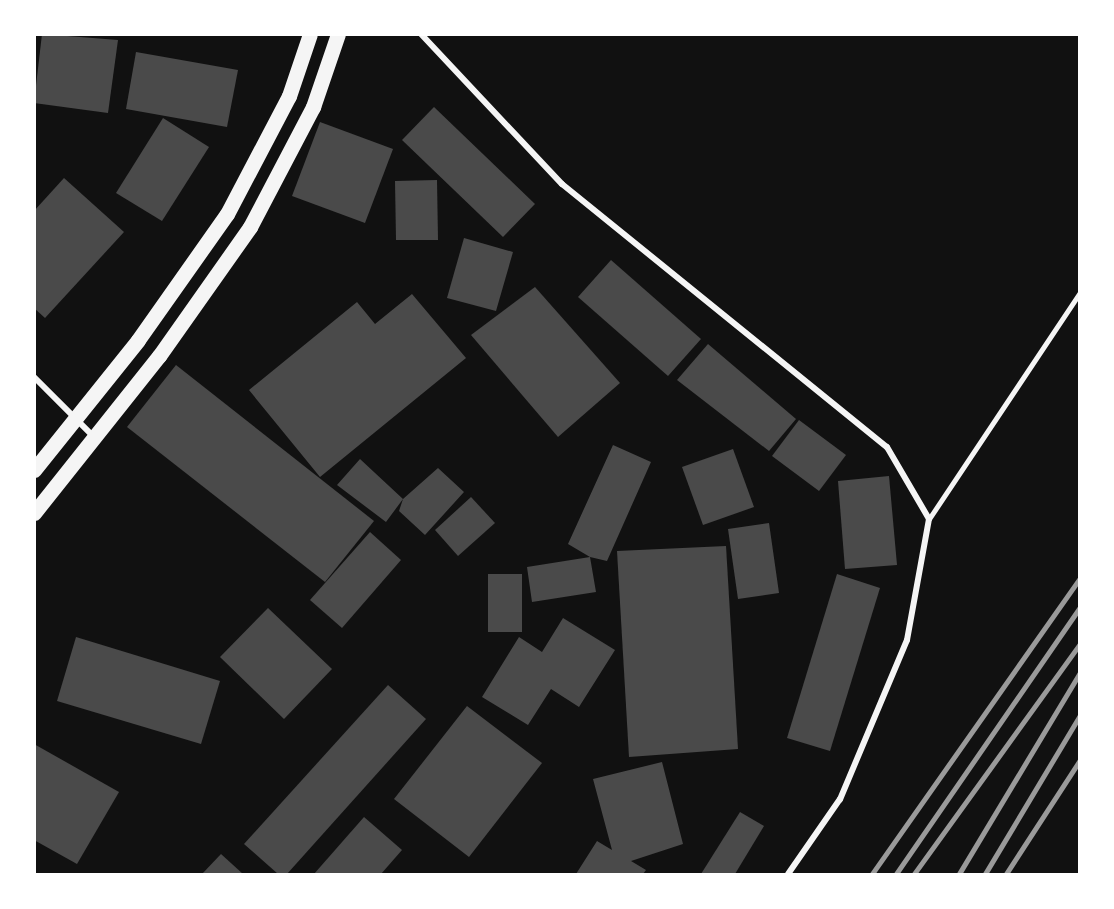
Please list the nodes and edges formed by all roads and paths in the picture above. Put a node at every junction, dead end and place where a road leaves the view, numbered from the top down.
1 (310, 34) edge
2 (338, 34) edge
3 (421, 34) edge
4 (1080, 294) edge
5 (34, 376) edge
6 (75, 420) junction
7 (95, 437) junction
8 (34, 470) edge
9 (34, 513) edge
10 (929, 519) junction
11 (788, 874) edge

1 - 6 main road
2 - 7 main road
3 - 10 street
4 - 10 lane
5 - 6 street
6 - 7 street
6 - 8 main road
7 - 9 main road
10 - 11 street

